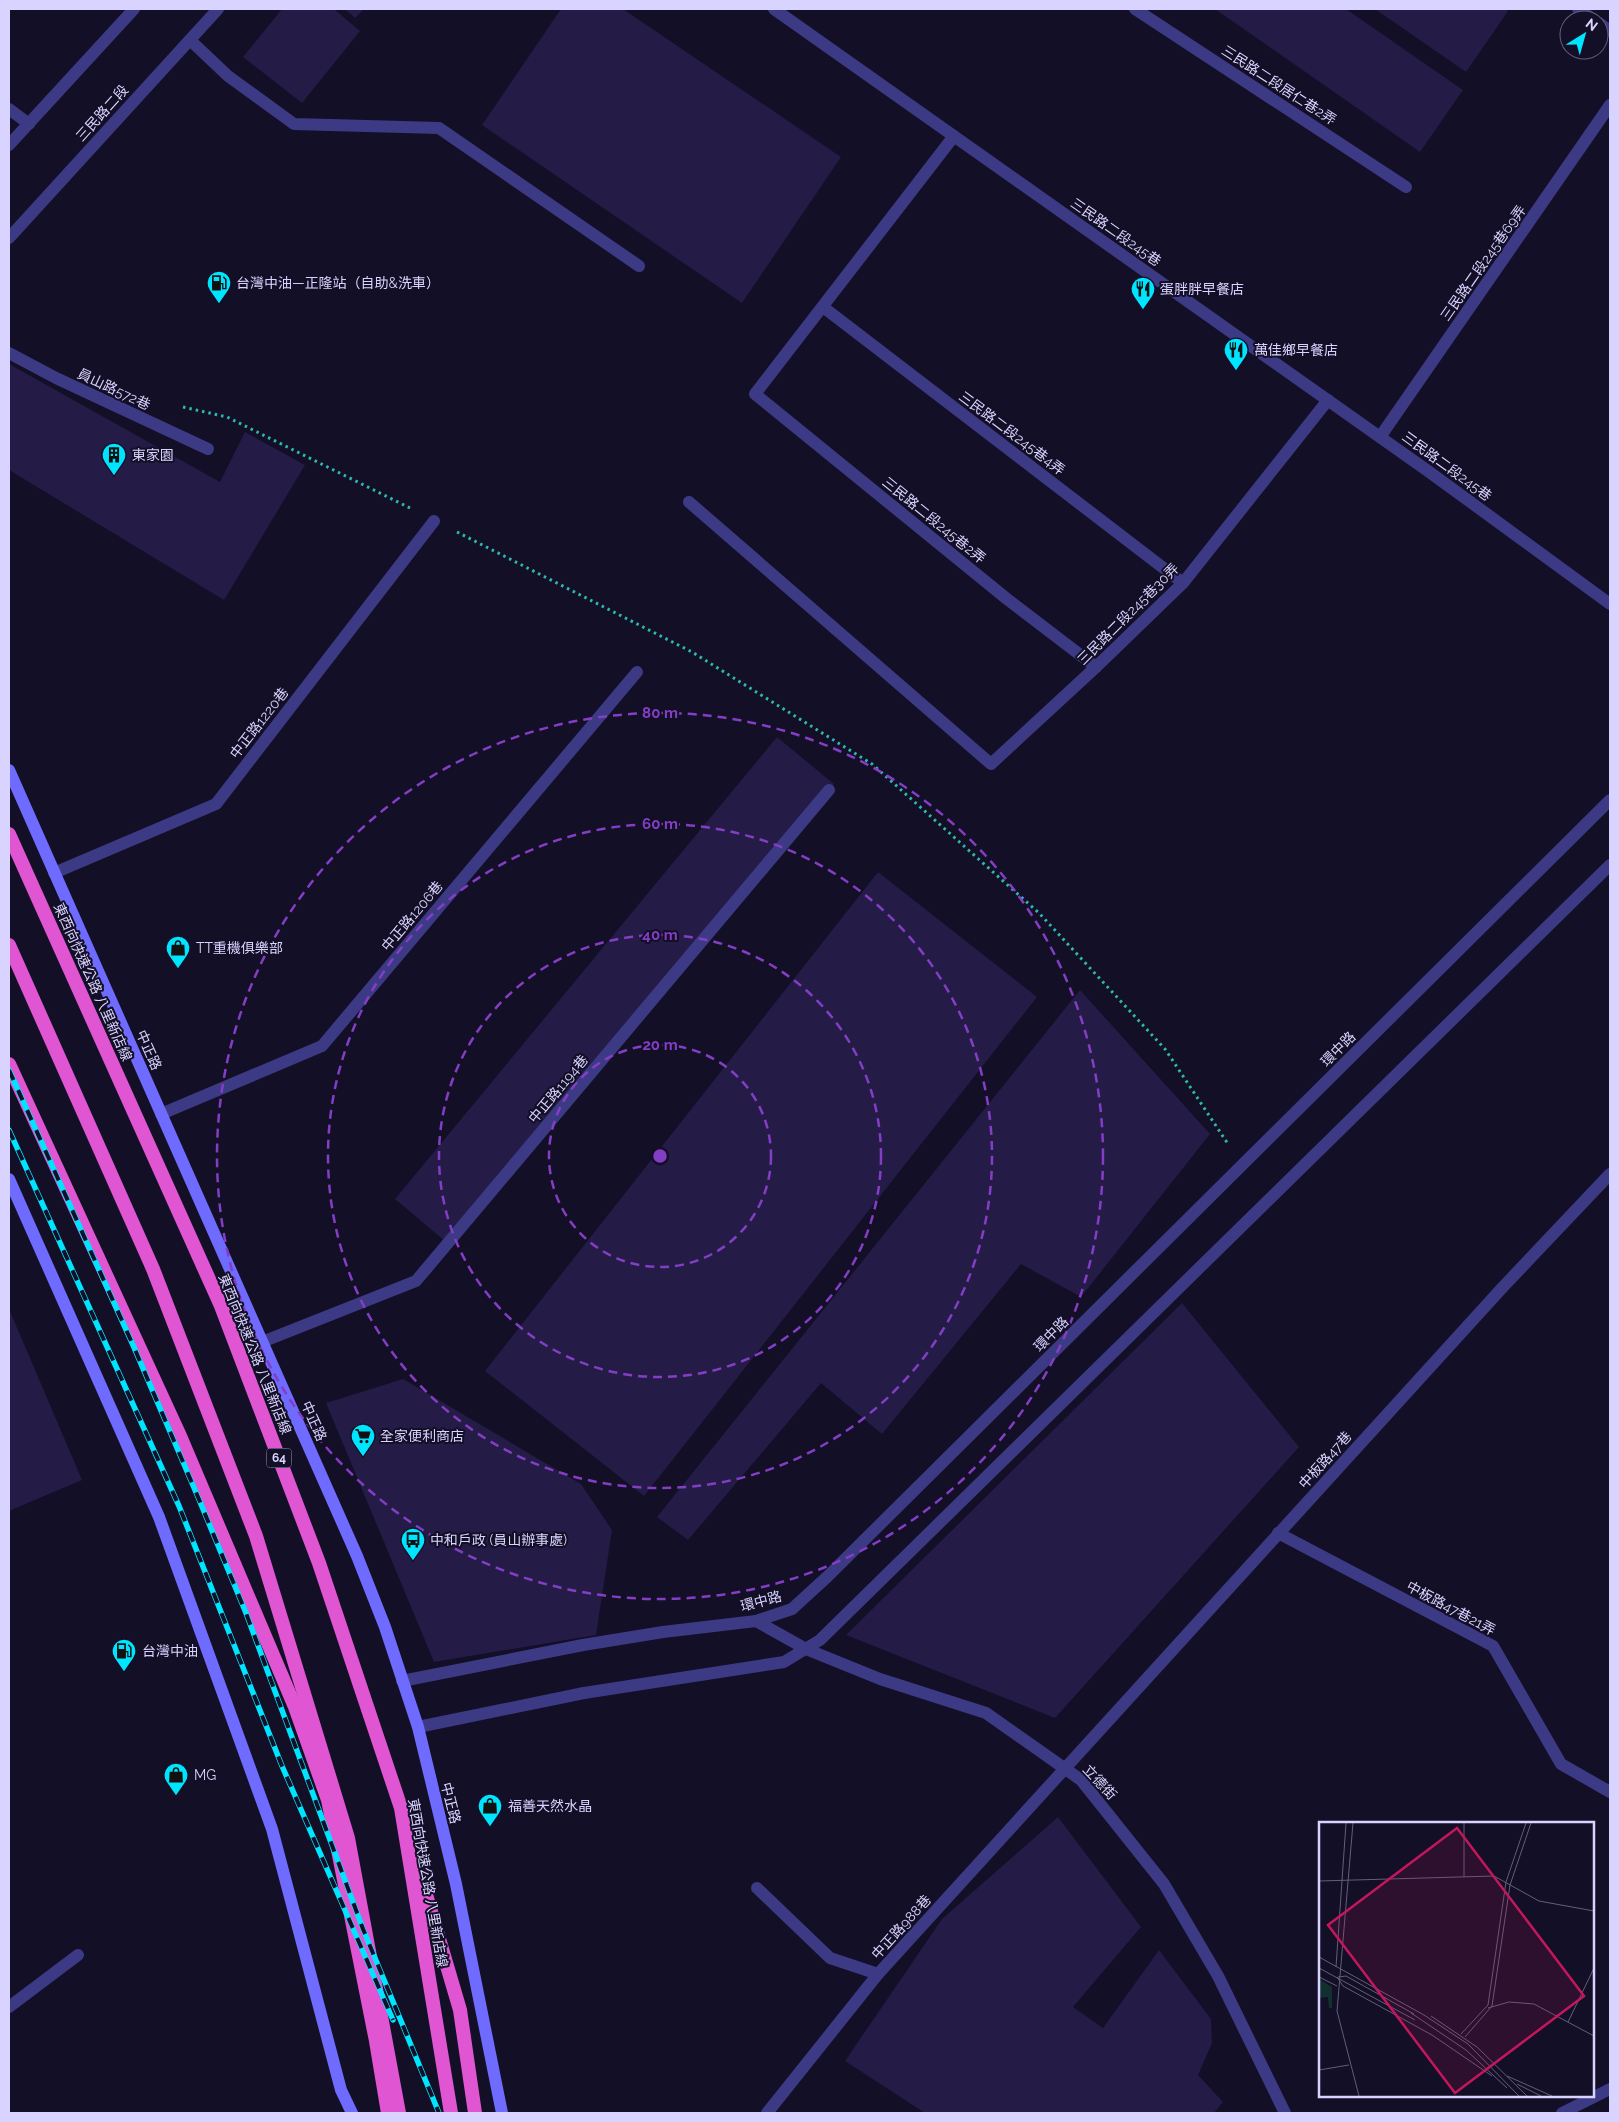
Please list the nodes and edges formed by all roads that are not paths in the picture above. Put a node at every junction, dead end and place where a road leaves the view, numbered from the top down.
1 (134, 9) edge
2 (218, 9) edge
3 (774, 9) edge
4 (1135, 9) edge
5 (190, 40) junction
6 (1610, 105) edge
7 (9, 109) edge
8 (29, 124) junction
9 (954, 136) junction
10 (9, 145) edge
11 (1406, 187) dead end
12 (9, 238) edge
13 (639, 266) dead end
14 (823, 307) junction
15 (9, 352) edge
16 (1328, 400) junction
17 (1380, 437) junction
18 (208, 450) dead end
19 (689, 502) dead end
20 (434, 521) road end
21 (1183, 583) junction
22 (1610, 604) edge
23 (1096, 667) junction
24 (638, 672) dead end
25 (9, 770) edge
26 (829, 790) dead end
27 (1610, 800) edge
28 (9, 834) edge
29 (1610, 865) edge
30 (54, 872) junction
31 (9, 934) edge
32 (9, 945) edge
33 (9, 1064) edge
34 (161, 1114) junction
35 (1610, 1174) edge
36 (9, 1179) edge
37 (262, 1342) junction
38 (1278, 1534) junction
39 (756, 1621) junction
40 (806, 1649) junction
41 (402, 1681) junction
42 (418, 1727) junction
43 (1065, 1768) junction
44 (1610, 1792) edge
45 (401, 1808) junction
46 (757, 1888) dead end
47 (78, 1955) dead end
48 (878, 1974) junction
49 (9, 2007) edge
50 (1610, 2089) edge
51 (352, 2113) edge
52 (388, 2113) edge
53 (399, 2113) edge
54 (406, 2113) edge
55 (450, 2113) edge
56 (475, 2113) edge
57 (502, 2113) edge
58 (767, 2113) edge
59 (1285, 2113) edge
60 (1562, 2113) edge

1 - 8 street
2 - 5 street, 三民路二段
3 - 9 street, 三民路二段245巷
4 - 11 street, 三民路二段居仁巷2弄
5 - 12 street, 三民路二段
5 - 13 street
6 - 17 street, 三民路二段245巷69弄
7 - 8 street
8 - 10 street
9 - 14 street
9 - 16 street, 三民路二段245巷
14 - 21 street, 三民路二段245巷4弄
14 - 23 street, 三民路二段245巷2弄
15 - 18 street, 員山路572巷
16 - 17 street, 三民路二段245巷
16 - 21 street, 三民路二段245巷30弄
17 - 22 street, 三民路二段245巷
19 - 23 street, 三民路二段245巷30弄
20 - 30 street, 中正路1220巷
21 - 23 street, 三民路二段245巷30弄
24 - 34 street, 中正路1206巷
25 - 30 main road, 中正路
26 - 37 street, 中正路1194巷
27 - 39 street, 環中路
28 - 45 highway, 東西向快速公路 八里新店線 / 64
29 - 40 street
30 - 34 main road, 中正路
31 - 54 main road
32 - 53 highway
33 - 52 highway
34 - 37 main road, 中正路
35 - 38 street, 中板路47巷
36 - 51 main road
37 - 41 main road, 中正路
38 - 43 street, 中板路47巷
38 - 44 street, 中板路47巷21弄
39 - 40 street, 立德街
39 - 41 street, 環中路
40 - 42 street
40 - 43 street, 立德街
41 - 42 main road, 中正路
42 - 57 main road, 中正路
43 - 48 street, 中正路988巷
43 - 59 street, 立德街
45 - 55 highway, 東西向快速公路 八里新店線 / 64
45 - 56 highway
46 - 48 street
47 - 49 street
48 - 58 street, 中正路988巷
50 - 60 street

